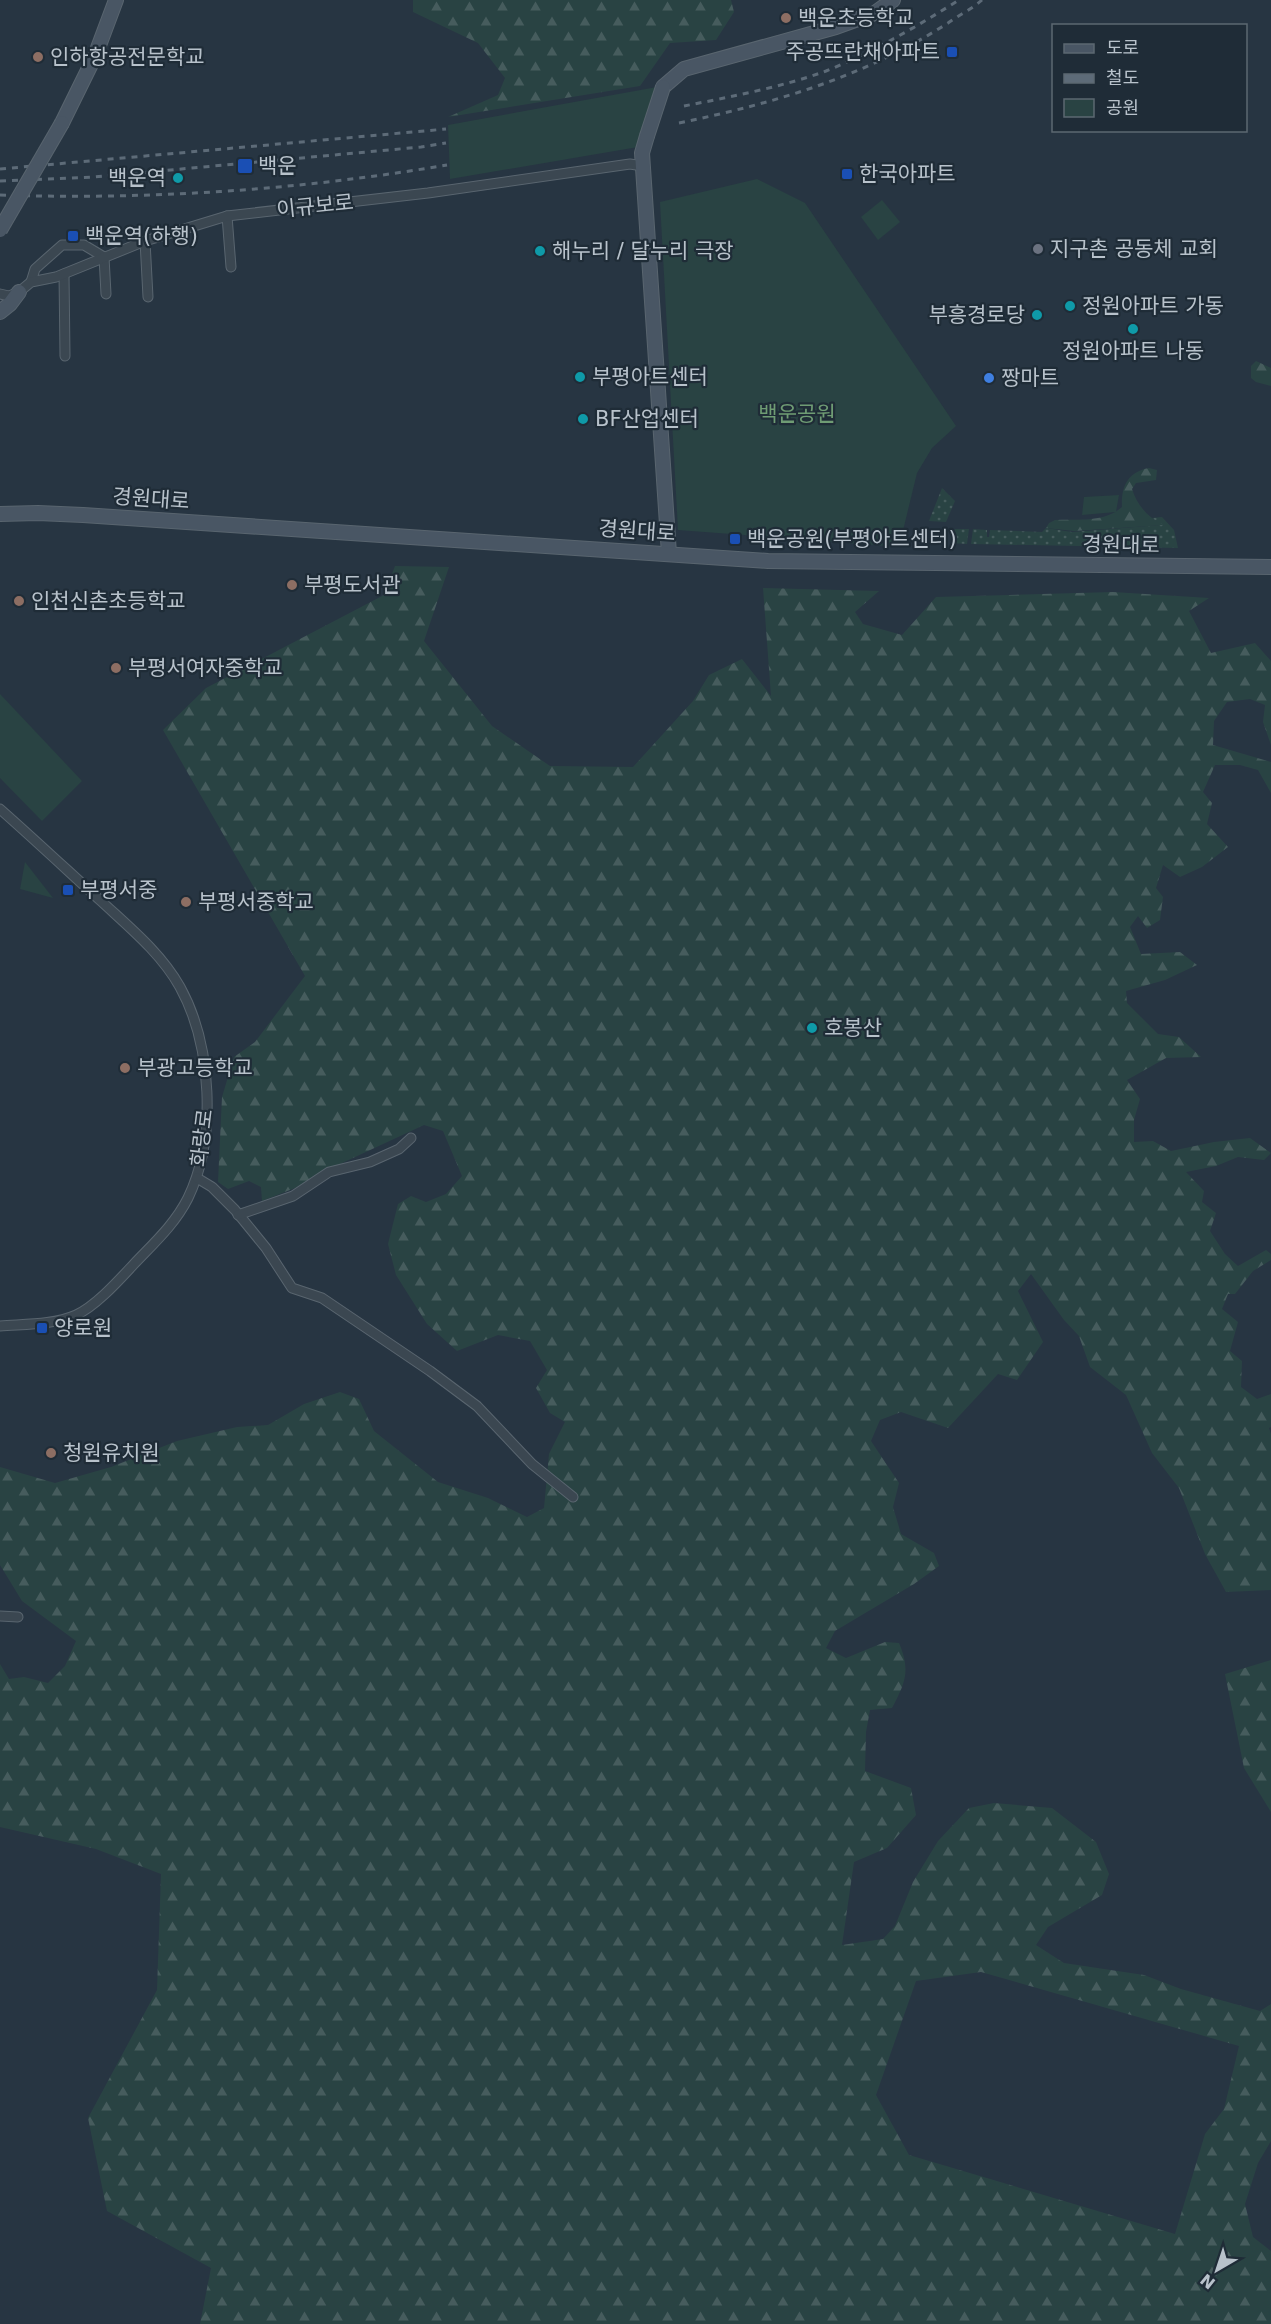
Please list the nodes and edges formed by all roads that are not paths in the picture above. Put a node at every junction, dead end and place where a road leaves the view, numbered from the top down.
1 (116, 0) edge
2 (893, 0) edge
3 (643, 166) junction
4 (227, 216) junction
5 (0, 230) edge
6 (145, 241) junction
7 (104, 257) junction
8 (231, 267) dead end
9 (64, 274) junction
10 (31, 282) junction
11 (19, 292) junction
12 (0, 294) edge
13 (106, 294) dead end
14 (148, 297) dead end
15 (0, 312) edge
16 (65, 356) dead end
17 (0, 514) edge
18 (669, 554) junction
19 (1271, 567) edge
20 (0, 809) edge
21 (411, 1138) dead end
22 (197, 1178) junction
23 (238, 1215) junction
24 (0, 1326) edge
25 (573, 1497) dead end
26 (0, 1616) edge
27 (18, 1617) dead end

1 - 5 main road, bridge
2 - 3 main road, bridge
3 - 4 street, 이규보로
3 - 18 main road
4 - 6 street, 이규보로
4 - 8 street
6 - 7 street, 이규보로
6 - 14 street
7 - 9 street, 이규보로
7 - 10 street
7 - 13 street
9 - 10 street, 이규보로
9 - 16 street
10 - 11 street, 이규보로
11 - 12 street
11 - 15 main road
17 - 18 main road, 경원대로
18 - 19 main road, 경원대로
20 - 22 street, 화랑로
21 - 23 street
22 - 23 street
22 - 24 street, 화랑로
23 - 25 street
26 - 27 street

